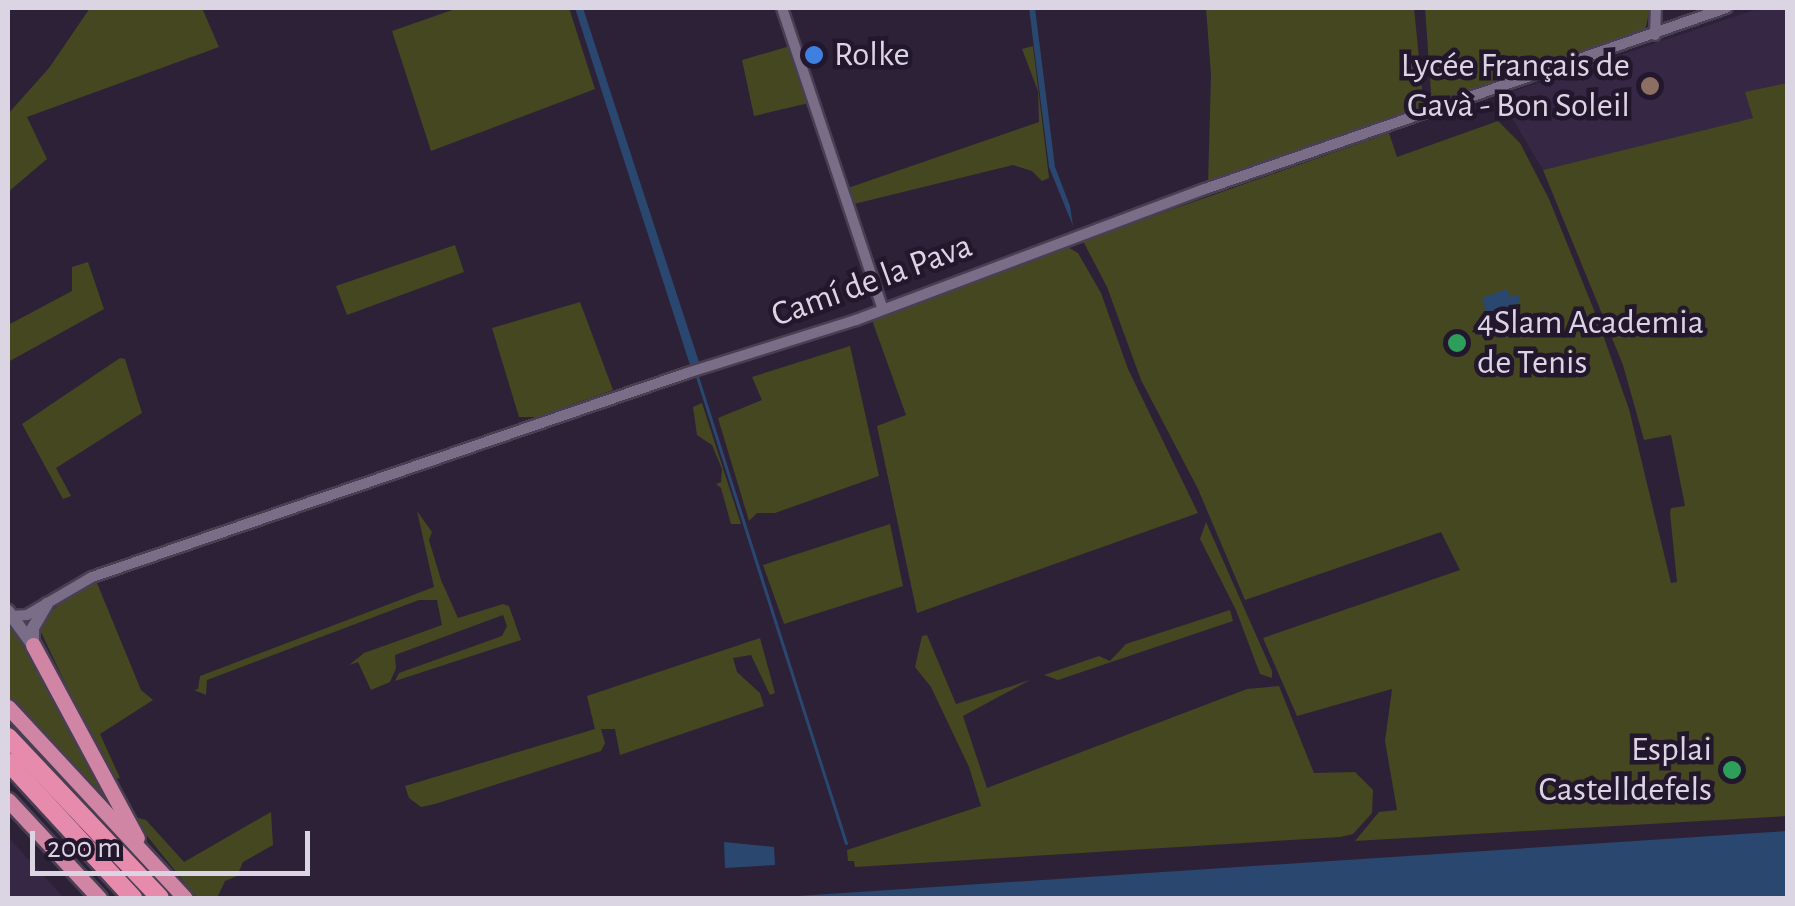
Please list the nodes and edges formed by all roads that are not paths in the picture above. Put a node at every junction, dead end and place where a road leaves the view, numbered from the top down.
1 (782, 8) edge
2 (1656, 8) edge
3 (1726, 8) edge
4 (1655, 35) junction
5 (882, 307) junction
6 (43, 606) junction
7 (9, 612) edge
8 (33, 645) junction
9 (8, 707) edge
10 (8, 734) edge
11 (8, 762) edge
12 (8, 800) edge
13 (155, 866) junction
14 (99, 898) edge
15 (133, 898) edge
16 (160, 898) edge
17 (185, 898) edge

1 - 5 street
2 - 4 street
3 - 4 street, Camí de la Pava
4 - 5 street, Camí de la Pava
5 - 6 street, Camí de la Pava
6 - 7 street, Camí de la Pava
6 - 8 street
7 - 8 street
8 - 13 highway
9 - 13 highway
10 - 16 highway
11 - 15 highway
12 - 14 highway
13 - 17 highway

